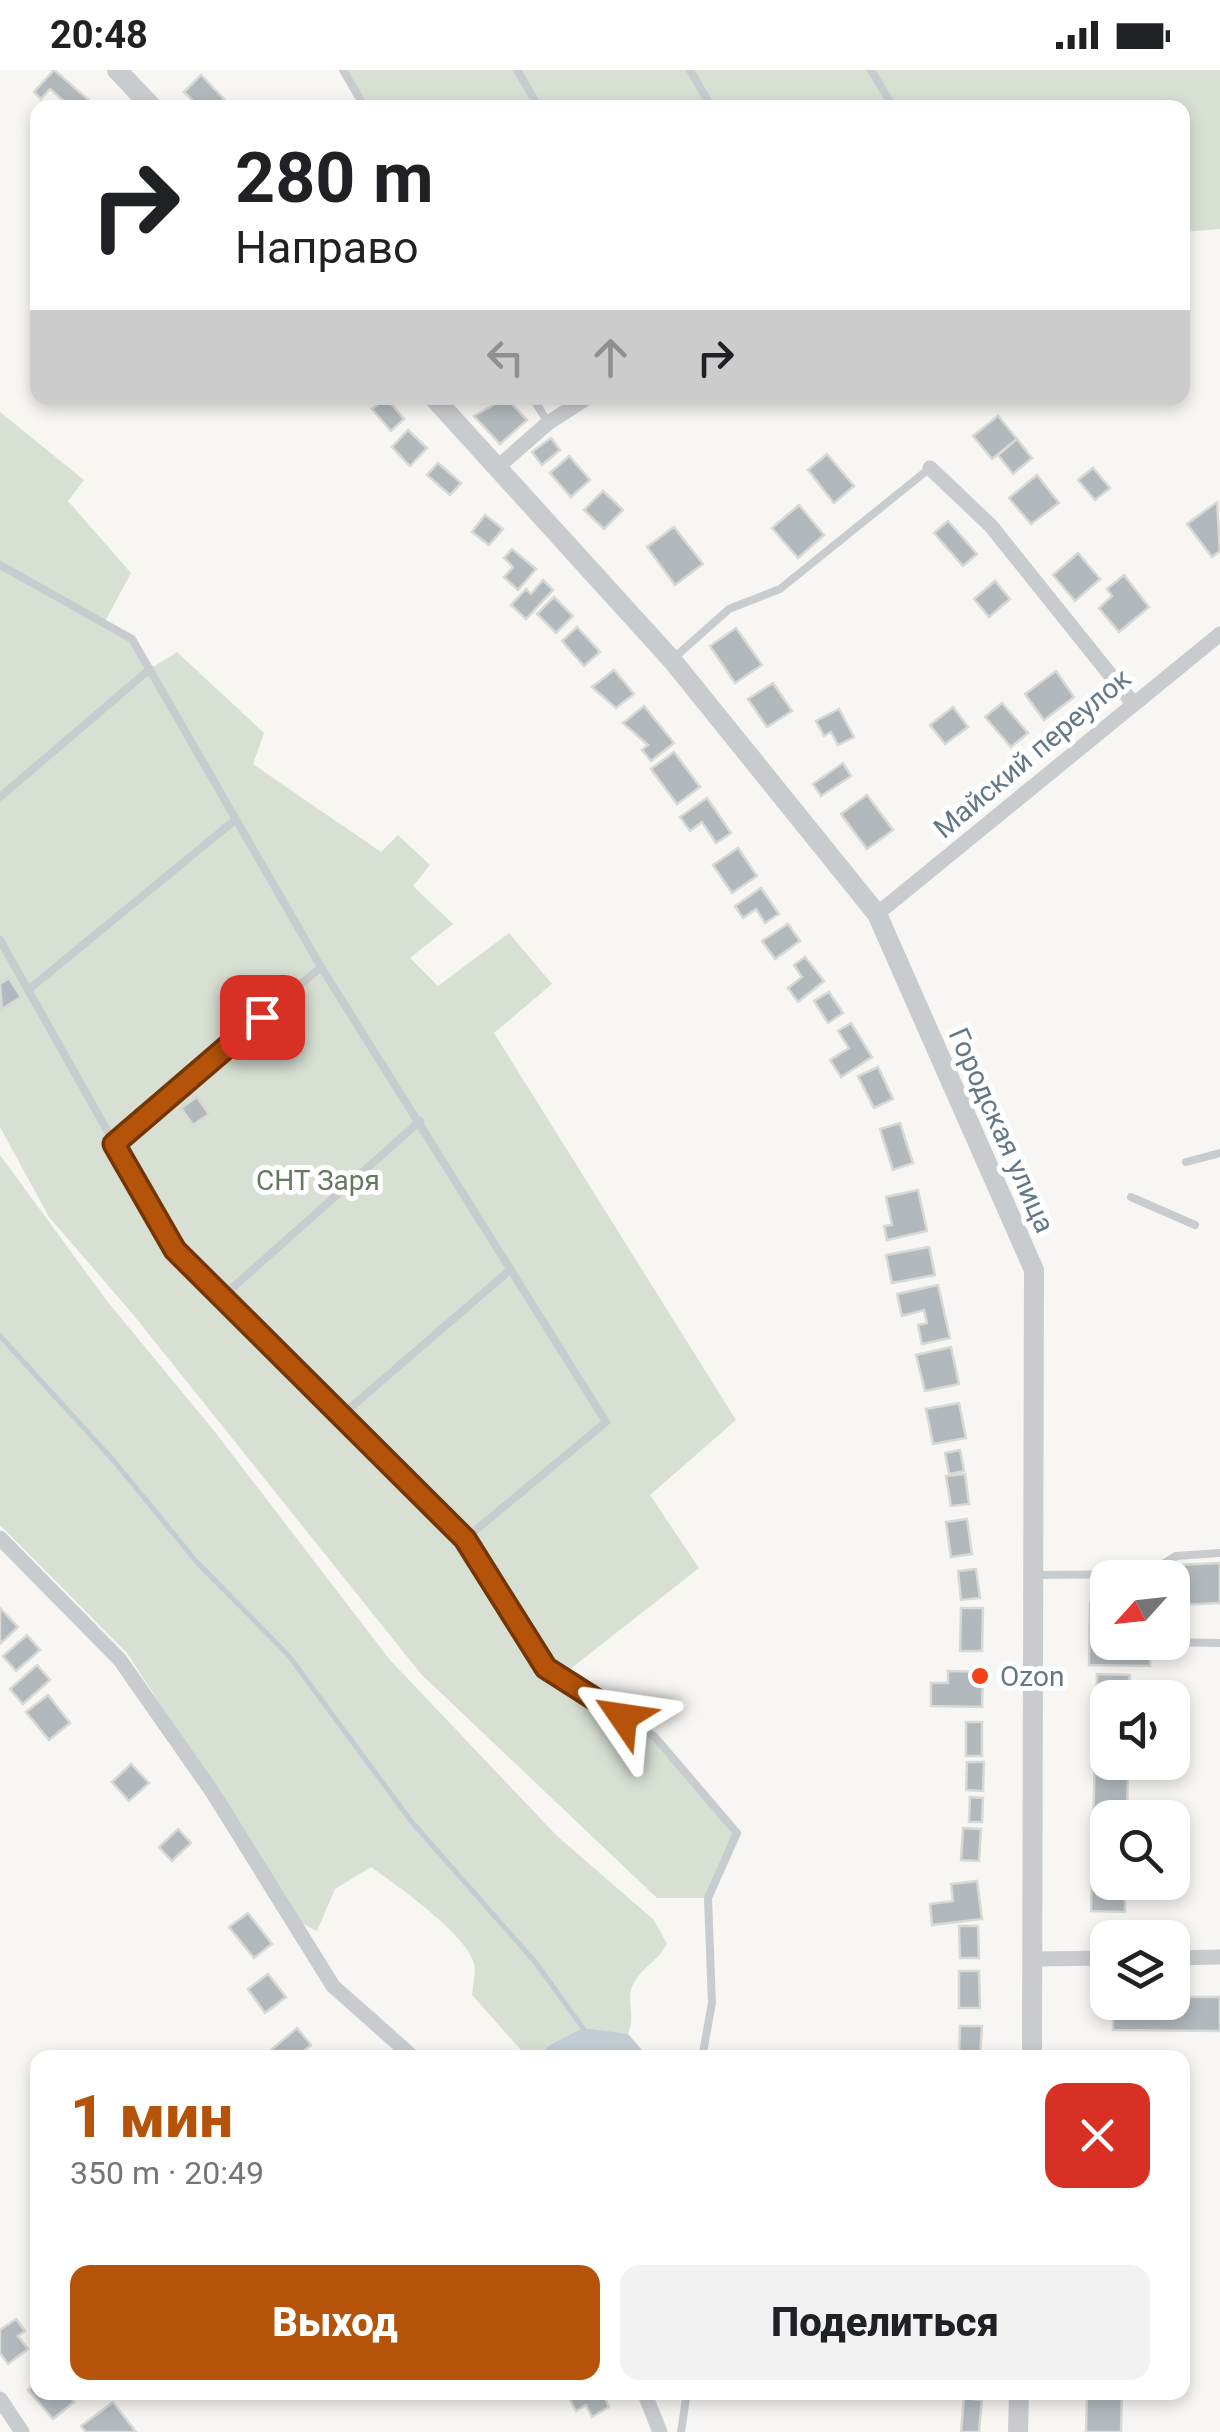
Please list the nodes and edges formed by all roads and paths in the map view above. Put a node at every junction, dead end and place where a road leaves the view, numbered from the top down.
1 (116, 70) edge
2 (343, 70) edge
3 (517, 70) edge
4 (690, 70) edge
5 (872, 70) edge
6 (145, 100) edge
7 (360, 100) edge
8 (534, 100) edge
9 (707, 100) edge
10 (889, 100) edge
11 (441, 405) edge
12 (537, 405) edge
13 (576, 405) edge
14 (548, 423) junction
15 (500, 466) junction
16 (930, 468) joint
17 (0, 565) edge
18 (1220, 634) edge
19 (672, 660) junction
20 (150, 669) junction
21 (1132, 702) junction
22 (0, 797) edge
23 (235, 820) junction
24 (877, 914) junction
25 (0, 940) edge
26 (321, 966) junction
27 (28, 990) junction
28 (420, 1121) junction
29 (114, 1144) junction
30 (1220, 1153) edge
31 (1186, 1162) dead end
32 (1131, 1197) dead end
33 (1196, 1225) dead end
34 (510, 1270) junction
35 (222, 1298) junction
36 (342, 1415) junction
37 (0, 1538) edge
38 (465, 1539) junction
39 (1220, 1553) edge
40 (1170, 1560) edge
41 (1034, 1575) junction
42 (1090, 1575) edge
43 (1190, 1643) edge
44 (1220, 1644) edge
45 (1220, 1957) edge
46 (1090, 1958) edge
47 (1190, 1958) edge
48 (1036, 1959) junction
49 (405, 2050) edge
50 (703, 2050) edge
51 (1032, 2050) edge
52 (0, 2398) edge
53 (647, 2400) edge
54 (686, 2400) edge
55 (1019, 2400) edge
56 (22, 2432) edge
57 (660, 2432) edge
58 (682, 2432) edge
59 (1018, 2432) edge

1 - 6 street
2 - 7 lane
3 - 8 lane
4 - 9 lane
5 - 10 lane
11 - 15 street, Городская улица
12 - 14 lane
13 - 14 street
14 - 15 street
15 - 19 street, Городская улица
16 - 19 lane
16 - 21 street
17 - 20 lane
18 - 21 street, Майский переулок
19 - 24 street, Городская улица
20 - 22 lane
20 - 23 lane
21 - 24 street, Майский переулок
23 - 26 lane
23 - 27 lane
24 - 41 street, Городская улица
25 - 27 lane
26 - 28 lane
26 - 29 lane
27 - 29 lane
28 - 34 lane
28 - 35 lane
29 - 35 lane
30 - 31 lane
32 - 33 lane
34 - 36 lane
34 - 38 lane
35 - 36 lane
36 - 38 lane
37 - 49 street
38 - 50 lane
39 - 40 lane
41 - 42 lane
41 - 48 street, Городская улица
43 - 44 lane
45 - 47 street
46 - 48 street
48 - 51 street, Городская улица
52 - 56 street
53 - 57 street
54 - 58 lane
55 - 59 street

